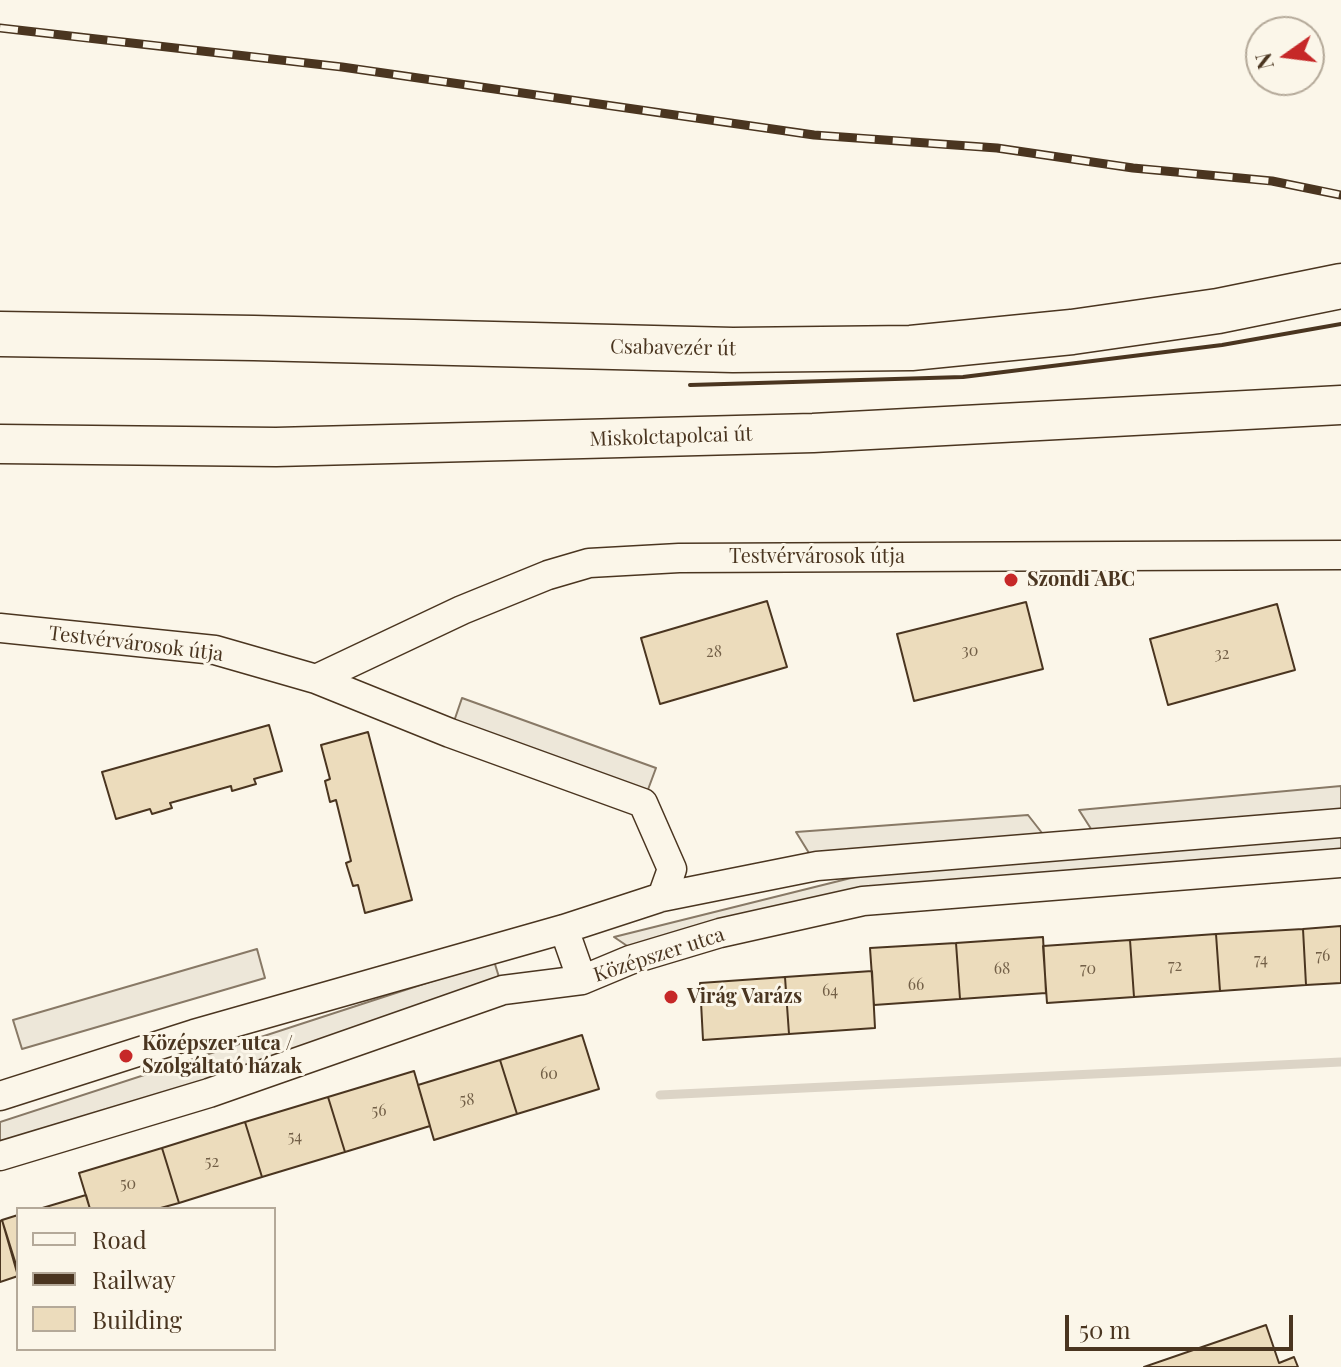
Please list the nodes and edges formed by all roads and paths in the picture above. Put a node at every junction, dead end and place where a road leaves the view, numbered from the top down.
1 (1341, 286) edge
2 (0, 334) edge
3 (1341, 405) edge
4 (0, 444) edge
5 (1341, 555) edge
6 (0, 628) edge
7 (316, 679) junction
8 (1341, 823) edge
9 (1341, 863) edge
10 (662, 897) junction
11 (564, 929) junction
12 (582, 980) junction
13 (0, 1096) edge
14 (0, 1156) edge

1 - 2 main road, Csabavezér út
3 - 4 street, Miskolctapolcai út
5 - 7 street, Testvérvárosok útja
6 - 7 street, Testvérvárosok útja
7 - 10 street, Testvérvárosok útja
8 - 10 street
9 - 12 street, Középszer utca
10 - 11 street
11 - 12 street
11 - 13 street
12 - 14 street, Középszer utca

